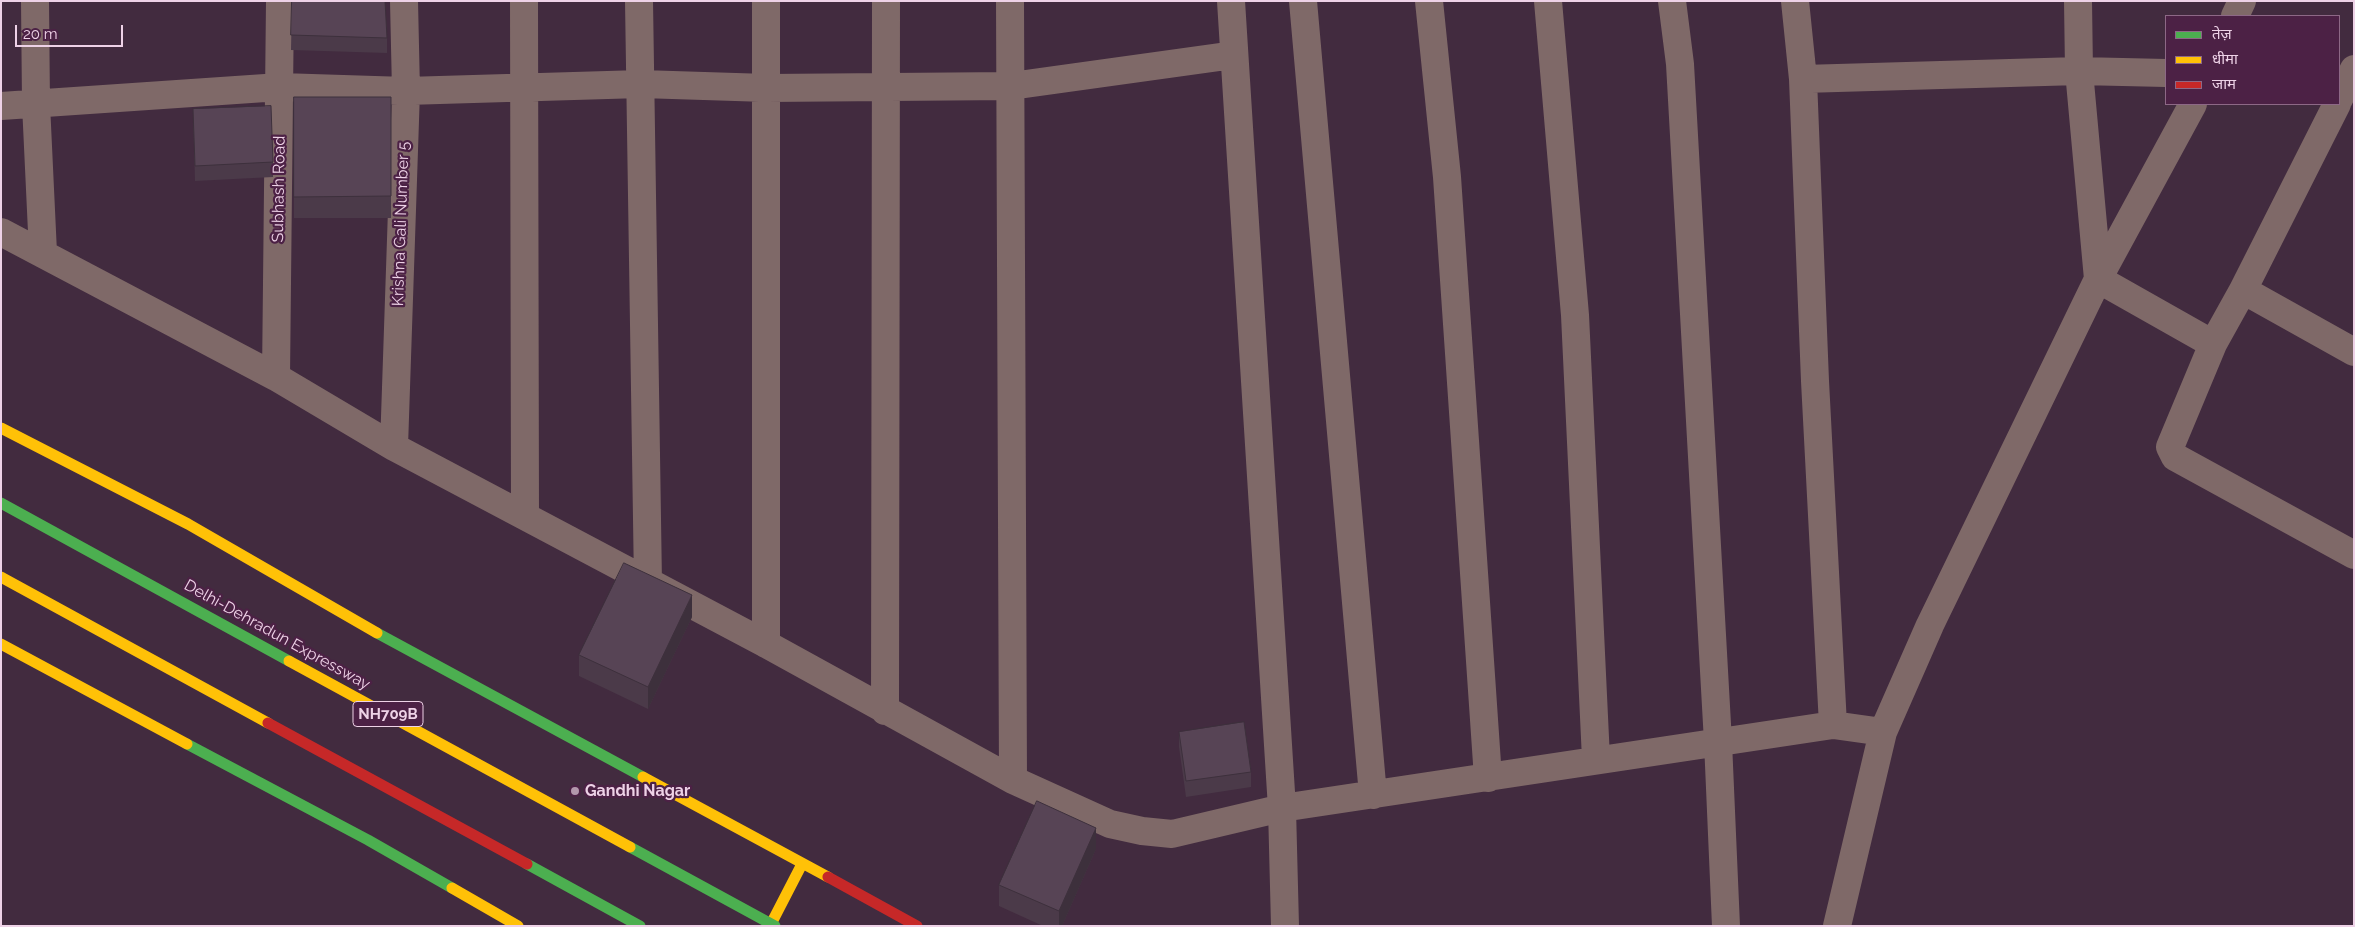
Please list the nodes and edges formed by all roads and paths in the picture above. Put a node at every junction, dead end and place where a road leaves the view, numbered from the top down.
1 (35, 1) edge
2 (280, 1) edge
3 (404, 1) edge
4 (524, 1) edge
5 (639, 1) edge
6 (766, 1) edge
7 (886, 1) edge
8 (1010, 1) edge
9 (1231, 1) edge
10 (1304, 1) edge
11 (1429, 1) edge
12 (1548, 1) edge
13 (1672, 1) edge
14 (1795, 1) edge
15 (2078, 1) edge
16 (2242, 1) edge
17 (2236, 15) edge
18 (1234, 55) junction
19 (2354, 69) edge
20 (2079, 71) junction
21 (2165, 73) edge
22 (1803, 79) junction
23 (641, 84) junction
24 (1011, 86) junction
25 (888, 87) junction
26 (280, 88) junction
27 (525, 88) junction
28 (767, 88) junction
29 (406, 91) junction
30 (2340, 97) edge
31 (36, 104) junction
32 (2192, 105) edge
33 (2336, 105) edge
34 (1, 106) edge
35 (1, 232) edge
36 (43, 253) junction
37 (2098, 279) junction
38 (2243, 290) junction
39 (2213, 344) junction
40 (2354, 352) edge
41 (276, 377) junction
42 (1, 428) edge
43 (394, 447) junction
44 (1, 503) edge
45 (525, 516) junction
46 (2354, 555) edge
47 (1, 576) edge
48 (648, 583) junction
49 (1, 644) edge
50 (766, 644) junction
51 (885, 711) junction
52 (1833, 725) junction
53 (1883, 732) junction
54 (1718, 742) junction
55 (1596, 759) junction
56 (1488, 778) junction
57 (1013, 780) junction
58 (1373, 795) junction
59 (1282, 808) junction
60 (802, 864) junction
61 (518, 926) edge
62 (640, 926) edge
63 (770, 926) edge
64 (775, 926) edge
65 (916, 926) edge
66 (1285, 926) edge
67 (1726, 926) edge
68 (1837, 926) edge

1 - 31 street
2 - 26 street, Subhash Road
3 - 29 street, Krishna Gali Number 5
4 - 27 street
5 - 23 street
6 - 28 street
7 - 25 street
8 - 24 street
9 - 18 street
10 - 58 street
11 - 56 street
12 - 55 street
13 - 54 street
14 - 22 street
15 - 20 street
16 - 17 street
18 - 24 street
18 - 59 street
19 - 30 street
20 - 21 street
20 - 22 street
20 - 37 street
22 - 52 street
23 - 27 street
23 - 28 street
23 - 48 street
24 - 25 street
24 - 57 street
25 - 28 street
25 - 51 street
26 - 29 street
26 - 31 street
26 - 41 street, Subhash Road
27 - 29 street
27 - 45 street
28 - 50 street
29 - 43 street, Krishna Gali Number 5
31 - 34 street
31 - 36 street
32 - 37 street
33 - 38 street
35 - 36 street
36 - 41 street
37 - 39 street
37 - 53 street
38 - 39 street
38 - 40 street
39 - 46 street
41 - 43 street
42 - 60 main road
43 - 45 street
44 - 64 main road, Delhi-Dehradun Expressway / NH709B, bridge
45 - 48 street
47 - 62 main road
48 - 50 street
49 - 61 main road
50 - 51 street
51 - 57 street
52 - 53 street
52 - 54 street
53 - 68 street
54 - 55 street
54 - 67 street
55 - 56 street
56 - 58 street
57 - 59 street
58 - 59 street
59 - 66 street
60 - 63 main road
60 - 65 main road

